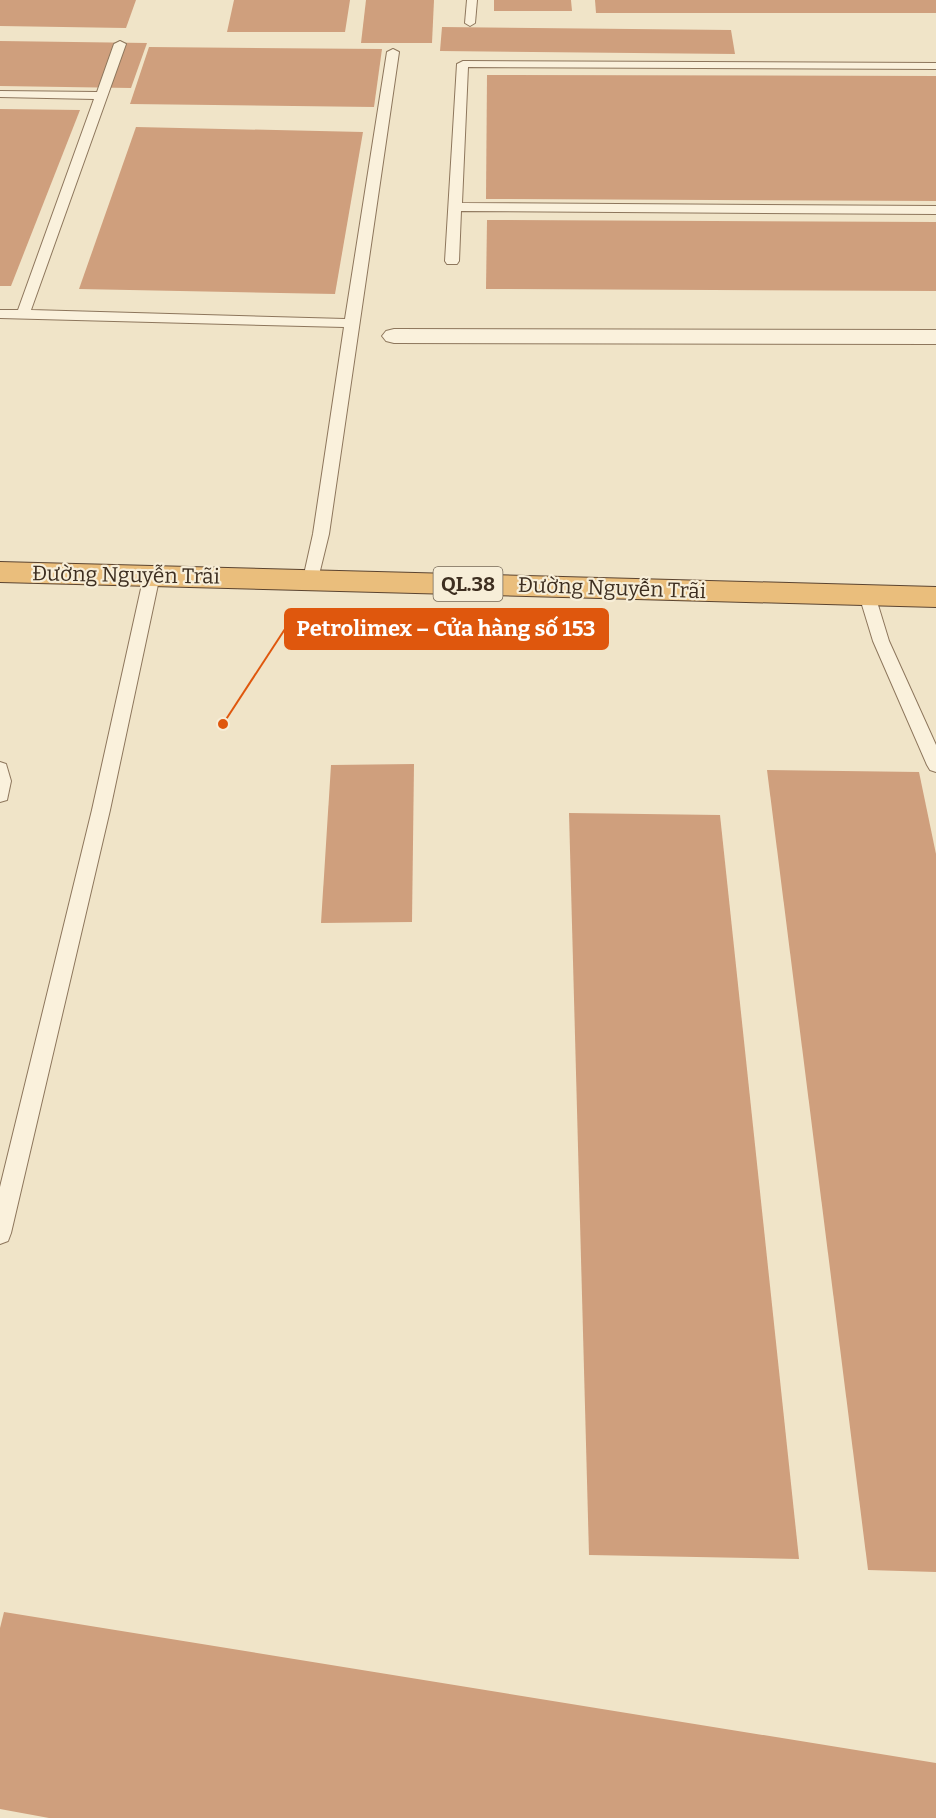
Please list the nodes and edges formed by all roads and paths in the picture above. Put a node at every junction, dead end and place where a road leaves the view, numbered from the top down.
1 (472, 0) edge
2 (470, 22) dead end
3 (120, 44) dead end
4 (393, 52) dead end
5 (936, 66) edge
6 (0, 94) edge
7 (103, 96) junction
8 (455, 207) junction
9 (936, 210) edge
10 (452, 261) dead end
11 (0, 314) edge
12 (23, 314) junction
13 (351, 323) junction
14 (394, 336) dead end
15 (936, 337) edge
16 (0, 572) edge
17 (152, 575) junction
18 (311, 579) junction
19 (867, 595) junction
20 (936, 597) edge
21 (936, 765) edge
22 (0, 769) edge
23 (0, 795) edge
24 (0, 1233) edge

1 - 2 lane
3 - 7 lane
4 - 13 lane
5 - 8 lane
6 - 7 lane
7 - 12 lane
8 - 9 lane
8 - 10 lane
11 - 12 lane
12 - 13 lane
13 - 18 lane
14 - 15 street
16 - 17 highway, Đường Nguyễn Trãi / QL.38
17 - 18 highway, Đường Nguyễn Trãi / QL.38
17 - 24 lane
18 - 19 highway, Đường Nguyễn Trãi / QL.38
19 - 20 highway, Đường Nguyễn Trãi / QL.38
19 - 21 lane
22 - 23 lane

